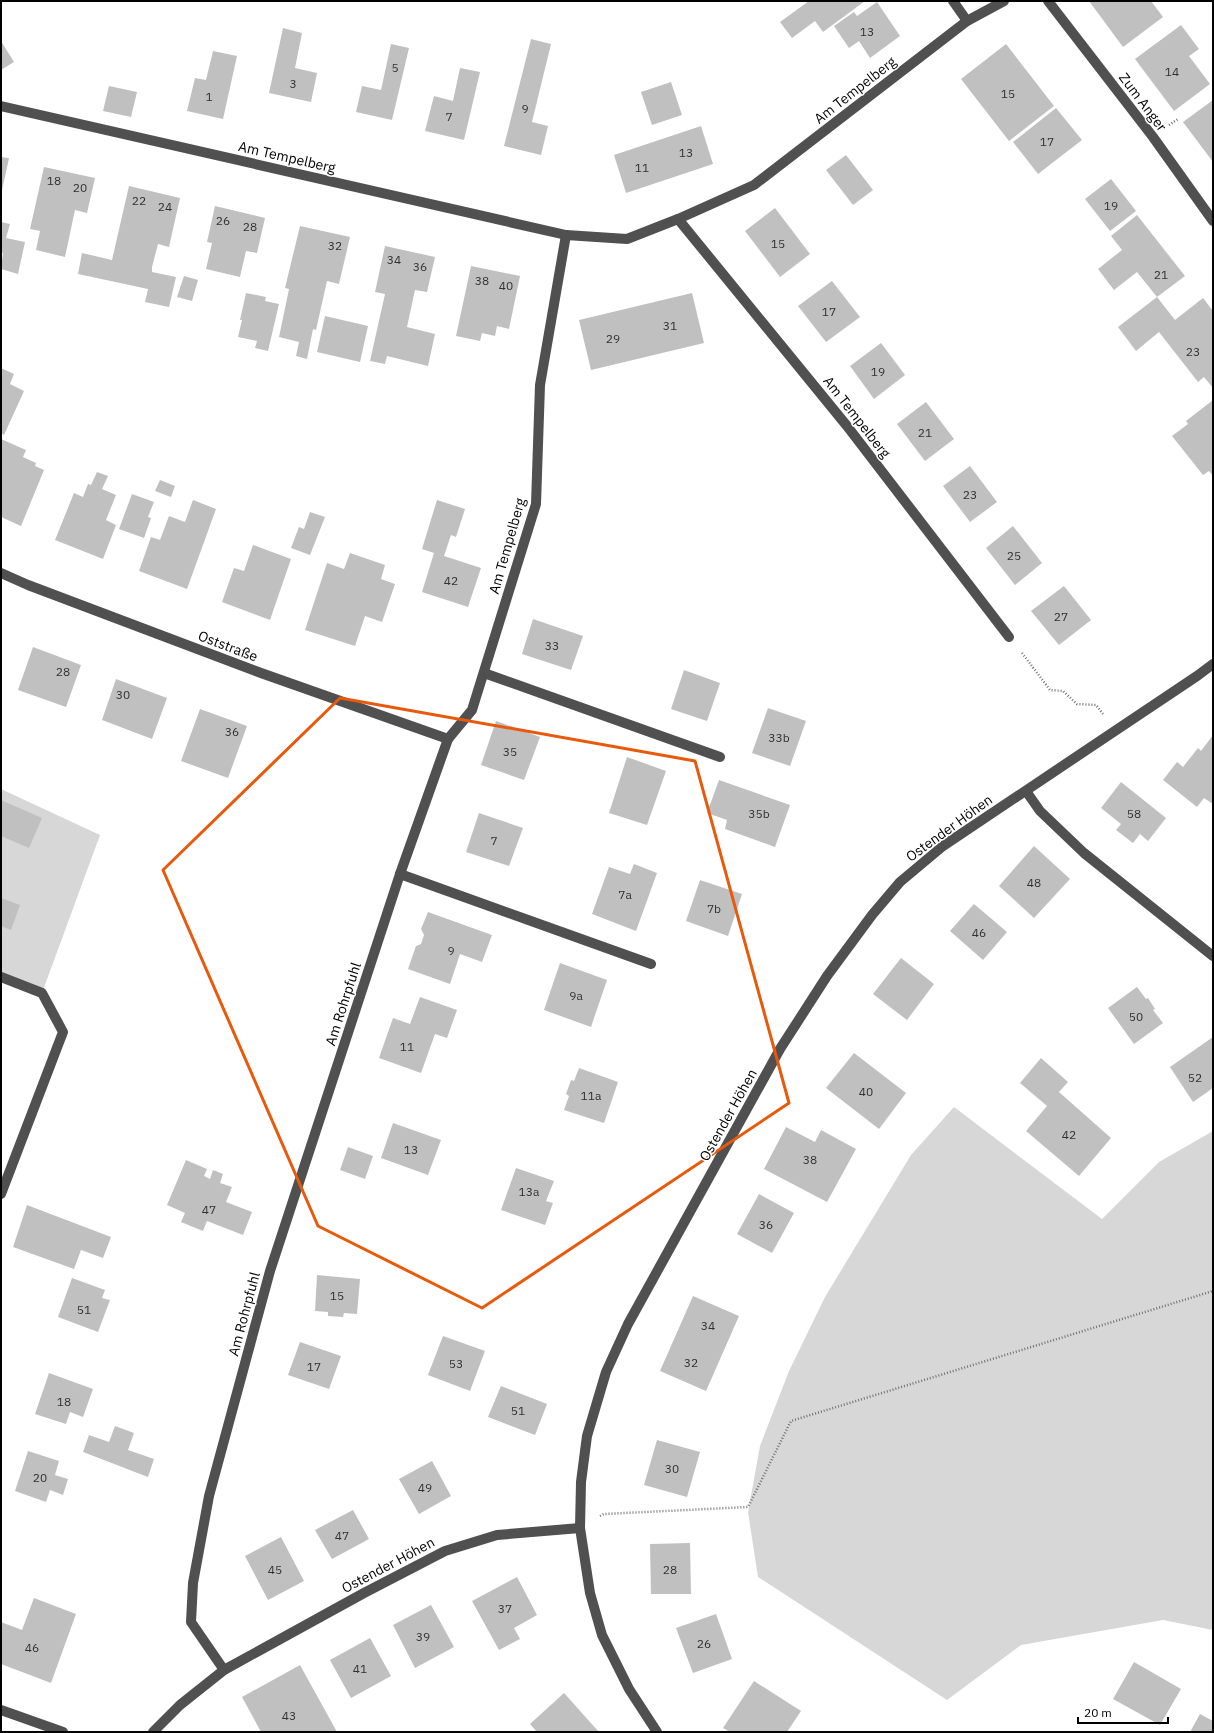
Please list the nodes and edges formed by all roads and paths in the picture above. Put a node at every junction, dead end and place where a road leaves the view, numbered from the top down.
1 (953, 1) edge
2 (1004, 1) edge
3 (1048, 1) edge
4 (967, 21) junction
5 (1, 106) edge
6 (678, 219) junction
7 (1213, 221) edge
8 (566, 235) junction
9 (1, 573) edge
10 (1009, 637) joint
11 (1213, 664) edge
12 (484, 673) junction
13 (1114, 732) junction
14 (448, 739) junction
15 (720, 757) dead end
16 (1026, 791) junction
17 (400, 874) junction
18 (1213, 956) edge
19 (651, 964) dead end
20 (1, 978) edge
21 (1, 1194) edge
22 (1213, 1291) edge
23 (580, 1528) junction
24 (224, 1670) junction
25 (1, 1710) edge
26 (63, 1732) edge
27 (153, 1732) edge
28 (657, 1732) edge

1 - 4 street
2 - 4 street, Am Tempelberg
3 - 7 street, Zum Anger
4 - 6 street, Am Tempelberg
5 - 8 street, Am Tempelberg
6 - 8 street, Am Tempelberg
6 - 10 street, Am Tempelberg
8 - 12 street, Am Tempelberg
9 - 14 street, Oststraße
10 - 13 path
11 - 13 street, Ostender Höhen
12 - 14 street, Am Tempelberg
12 - 15 street
13 - 16 street, Ostender Höhen
14 - 17 street, Am Rohrpfuhl
16 - 18 street
16 - 23 street, Ostender Höhen
17 - 19 street
17 - 24 street, Am Rohrpfuhl
20 - 21 street
22 - 23 path
23 - 24 street, Ostender Höhen
23 - 28 street, Ostender Höhen
24 - 27 street
25 - 26 street

